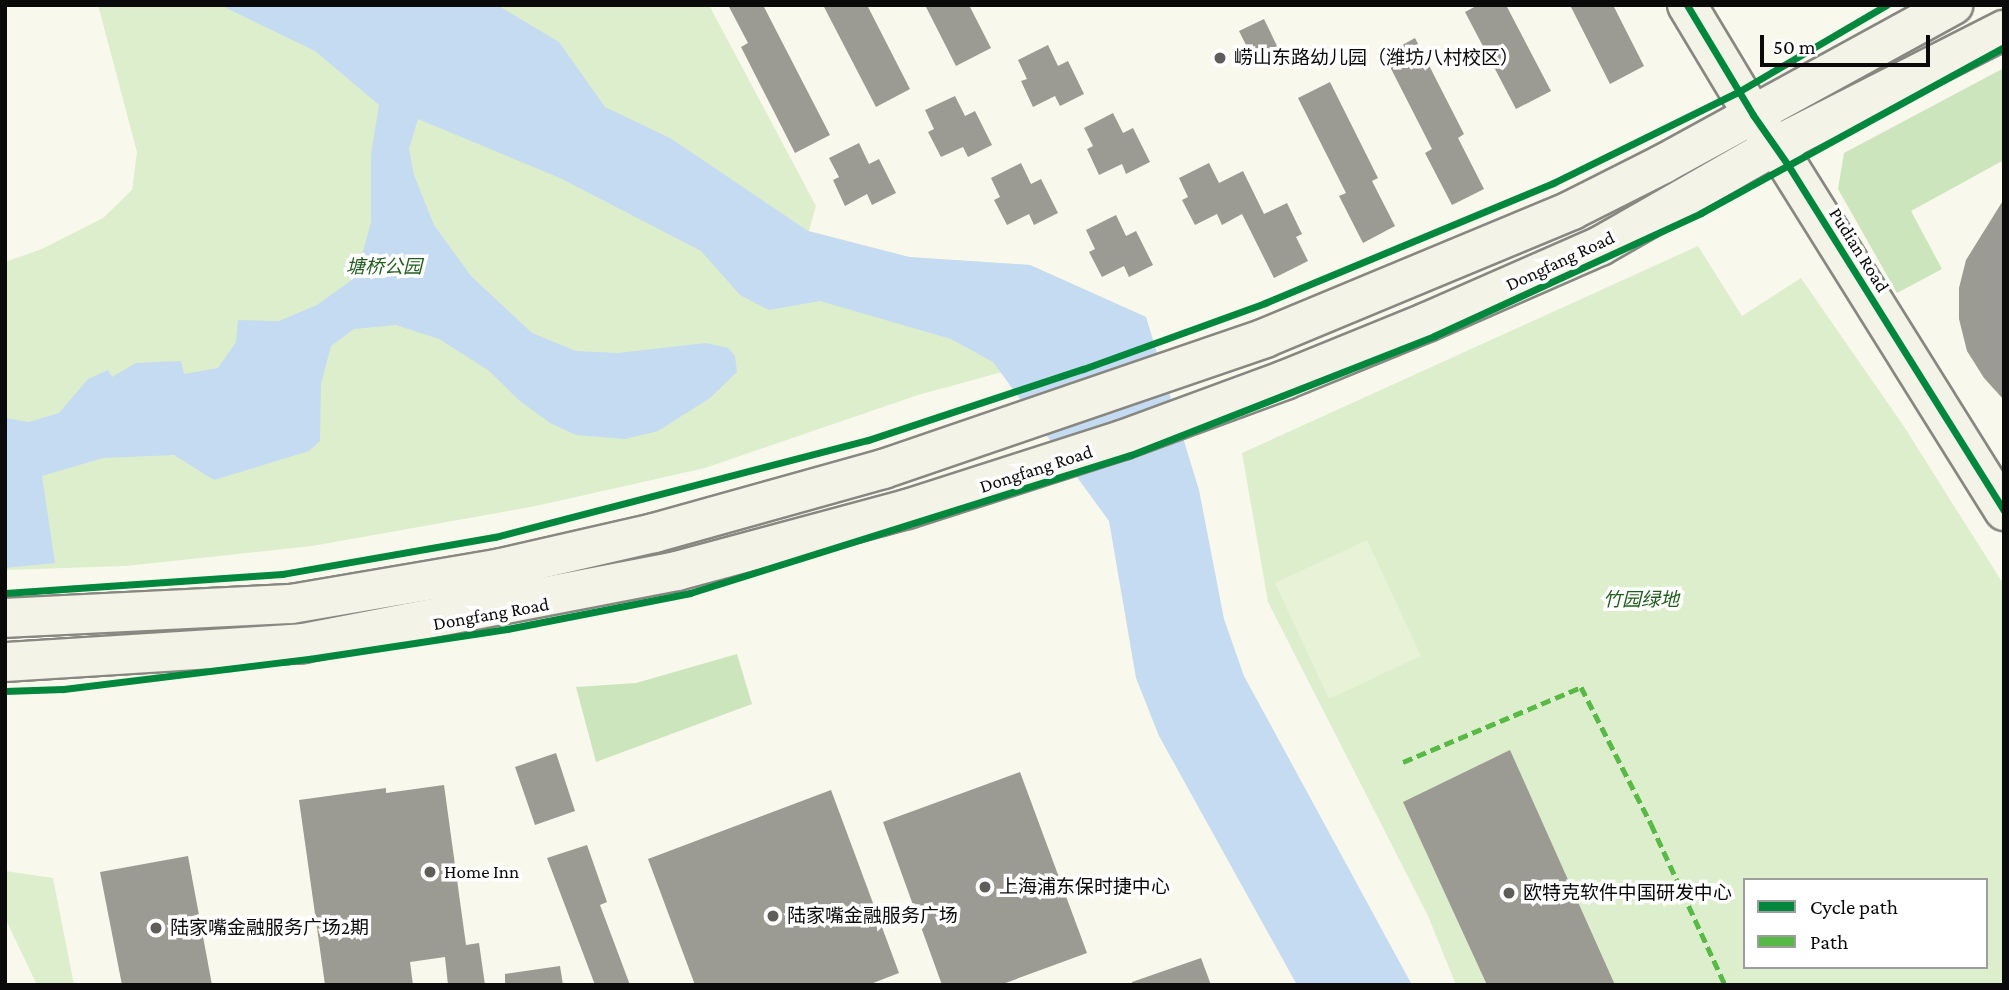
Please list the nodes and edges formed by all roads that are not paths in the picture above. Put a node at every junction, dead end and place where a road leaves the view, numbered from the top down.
1 (1687, 5) edge
2 (1953, 5) edge
3 (2004, 30) edge
4 (1753, 115) junction
5 (1773, 148) junction
6 (2004, 511) edge
7 (5, 618) edge
8 (5, 662) edge

1 - 4 main road, Pudian Road
2 - 4 main road
3 - 5 main road, Dongfang Road
4 - 5 main road, Pudian Road
4 - 7 main road
5 - 6 main road, Pudian Road
5 - 8 main road, Dongfang Road

